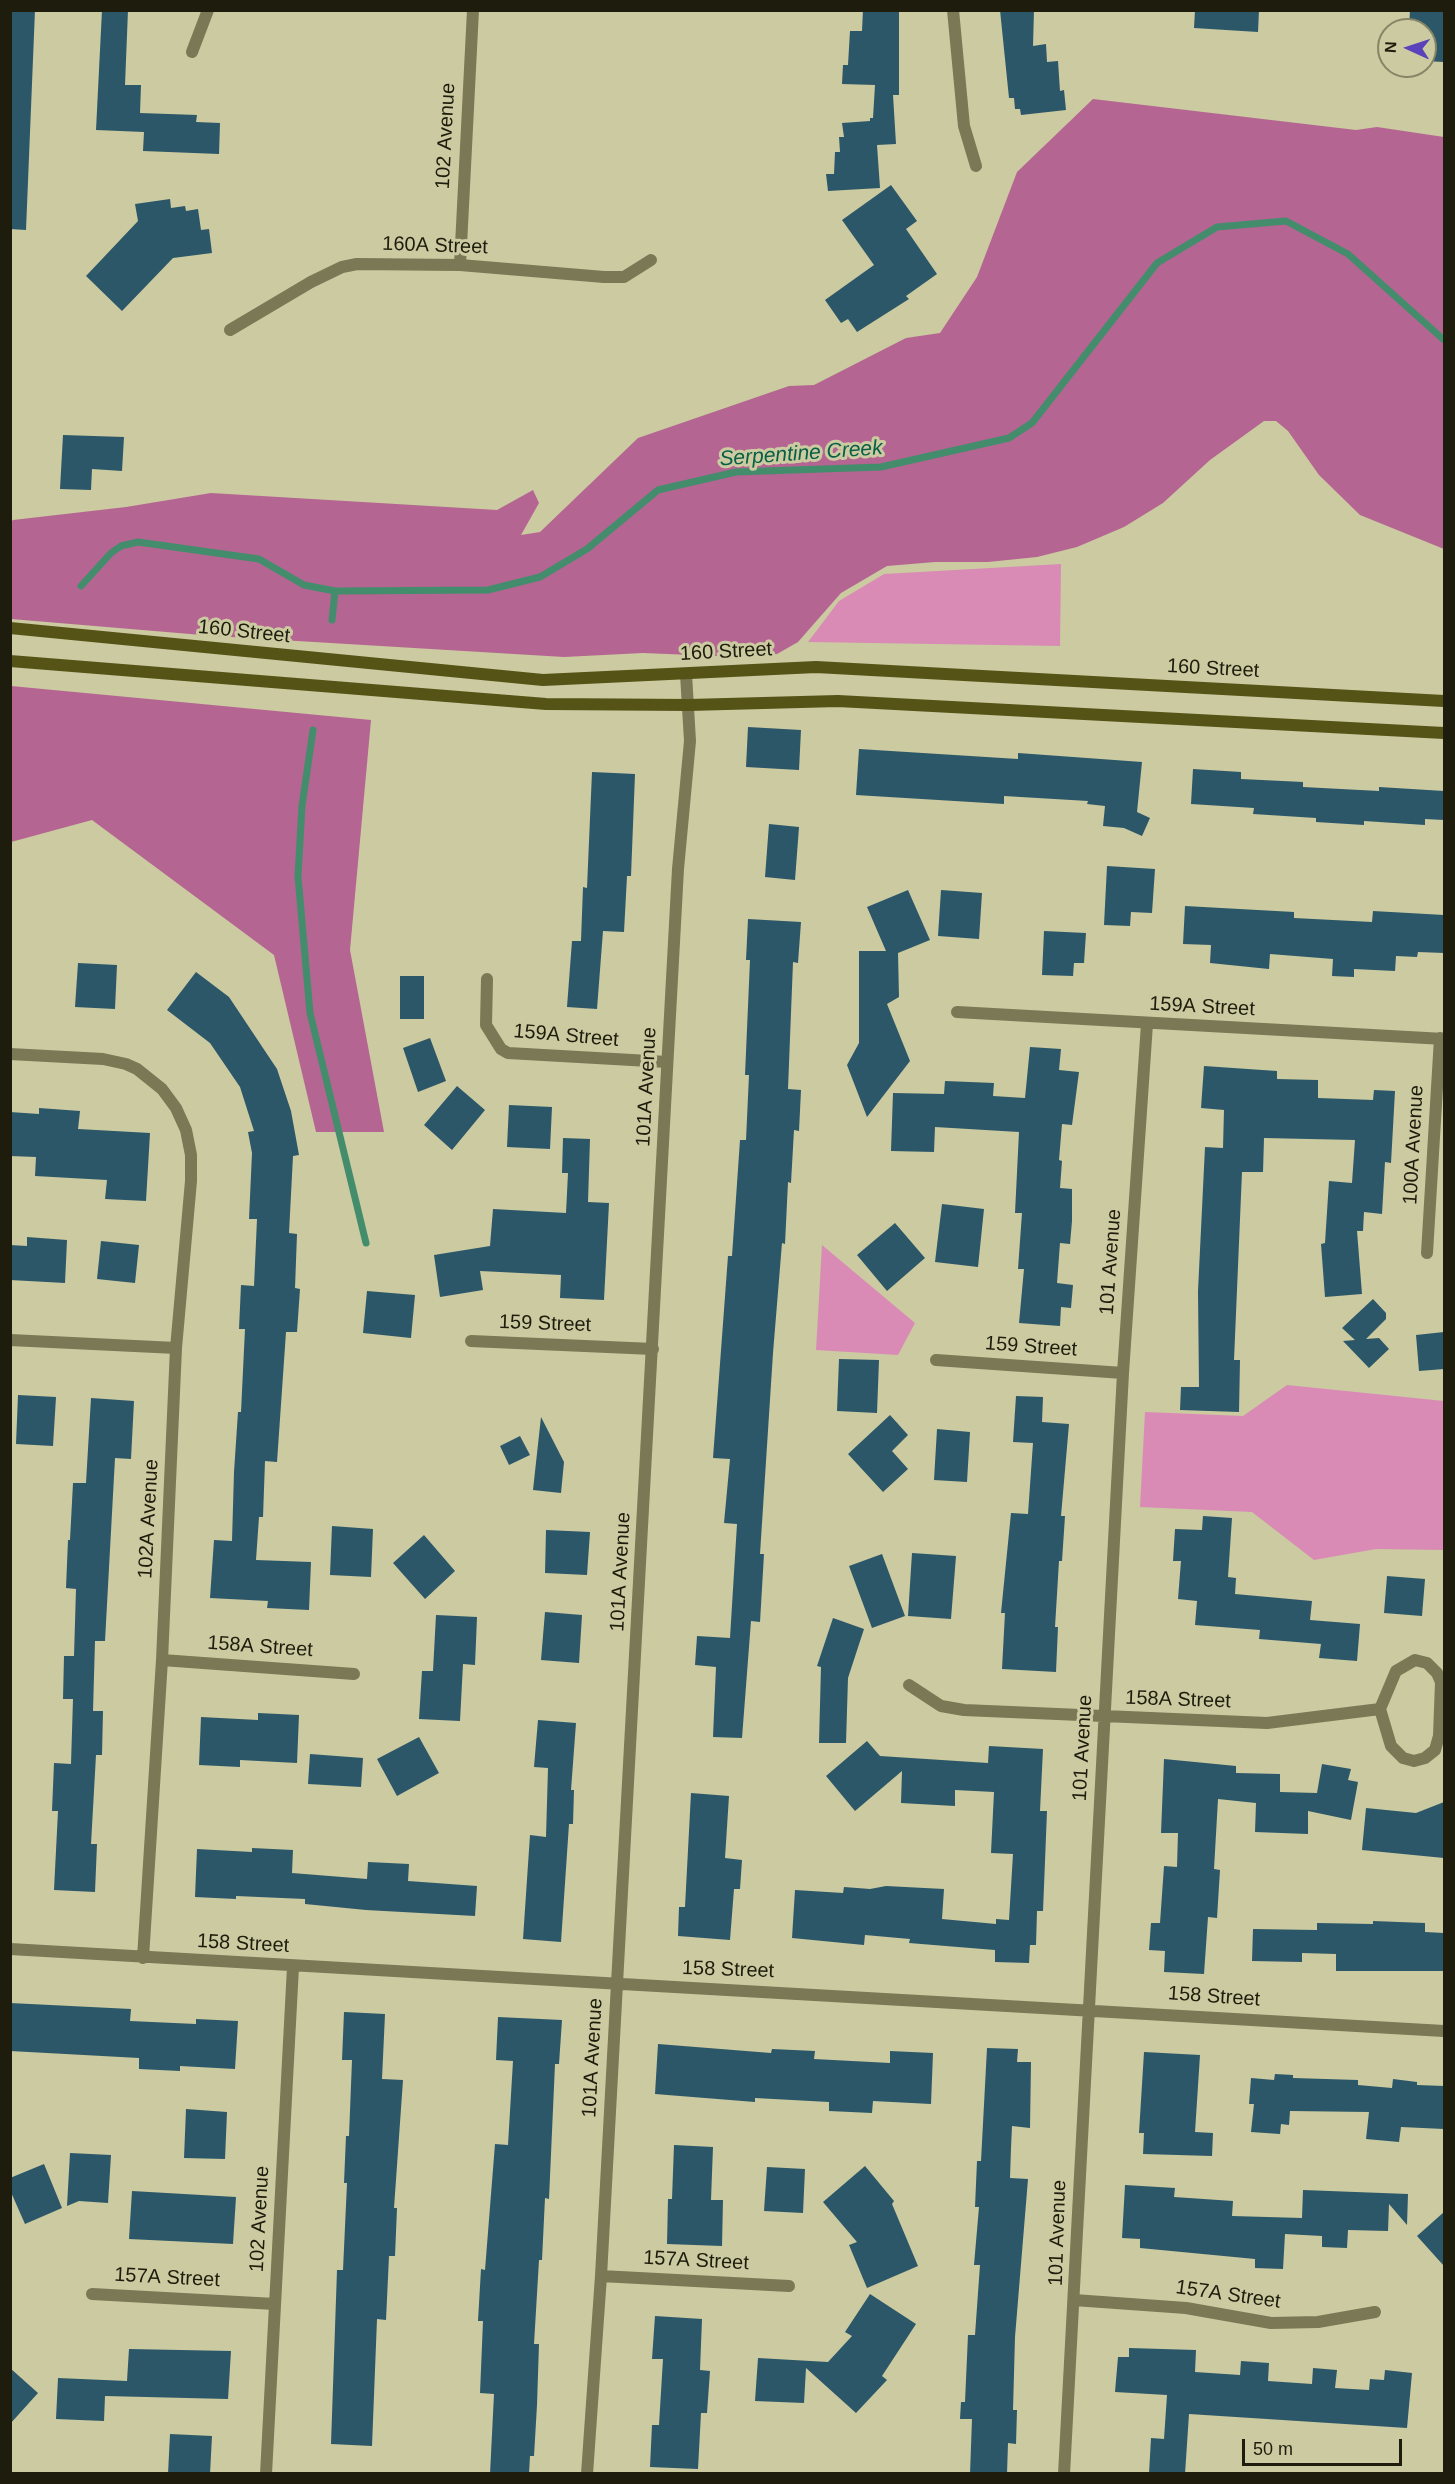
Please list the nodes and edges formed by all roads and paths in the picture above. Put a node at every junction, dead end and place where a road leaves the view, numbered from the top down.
1 (208, 10) edge
2 (473, 10) edge
3 (953, 10) edge
4 (192, 52) dead end
5 (976, 166) dead end
6 (651, 260) dead end
7 (460, 265) junction
8 (230, 330) dead end
9 (10, 628) edge
10 (10, 661) edge
11 (686, 674) junction
12 (1444, 701) edge
13 (689, 705) junction
14 (1444, 733) edge
15 (487, 979) dead end
16 (957, 1012) dead end
17 (1147, 1024) junction
18 (1442, 1039) edge
19 (10, 1054) edge
20 (667, 1062) junction
21 (1427, 1253) dead end
22 (10, 1340) edge
23 (471, 1341) dead end
24 (176, 1348) junction
25 (653, 1349) junction
26 (936, 1360) dead end
27 (1122, 1373) junction
28 (162, 1660) junction
29 (354, 1674) dead end
30 (909, 1685) dead end
31 (1380, 1709) junction
32 (1104, 1716) junction
33 (10, 1949) edge
34 (143, 1958) junction
35 (293, 1967) junction
36 (616, 1985) junction
37 (1088, 2008) junction
38 (1444, 2031) edge
39 (601, 2276) junction
40 (789, 2286) dead end
41 (92, 2294) dead end
42 (1074, 2300) junction
43 (275, 2304) junction
44 (1375, 2312) dead end
45 (266, 2474) edge
46 (586, 2474) edge
47 (1064, 2474) edge

1 - 4 street
2 - 7 street, 102 Avenue
3 - 5 street
6 - 7 street, 160A Street
7 - 8 street, 160A Street
9 - 11 main road, 160 Street
10 - 13 main road
11 - 12 main road, 160 Street
11 - 13 street, 101A Avenue
13 - 14 main road
13 - 20 street, 101A Avenue
15 - 20 street, 159A Street
16 - 17 street, 159A Street
17 - 18 street, 159A Street
17 - 27 street, 101 Avenue
18 - 21 street, 100A Avenue
19 - 24 street, 102A Avenue
20 - 25 street, 101A Avenue
22 - 24 street
23 - 25 street, 159 Street
24 - 28 street, 102A Avenue
25 - 36 street, 101A Avenue
26 - 27 street, 159 Street
27 - 32 street, 101 Avenue
28 - 29 street, 158A Street
28 - 34 street, 102A Avenue
30 - 32 street, 158A Street
31 - 31 street
31 - 32 street, 158A Street
32 - 37 street, 101 Avenue
33 - 34 street, 158 Street
34 - 35 street, 158 Street
35 - 36 street, 158 Street
35 - 43 street, 102 Avenue
36 - 37 street, 158 Street
36 - 39 street, 101A Avenue
37 - 38 street, 158 Street
37 - 42 street, 101 Avenue
39 - 40 street, 157A Street
39 - 46 street, 101A Avenue
41 - 43 street, 157A Street
42 - 44 street, 157A Street
42 - 47 street, 101 Avenue
43 - 45 street, 102 Avenue

